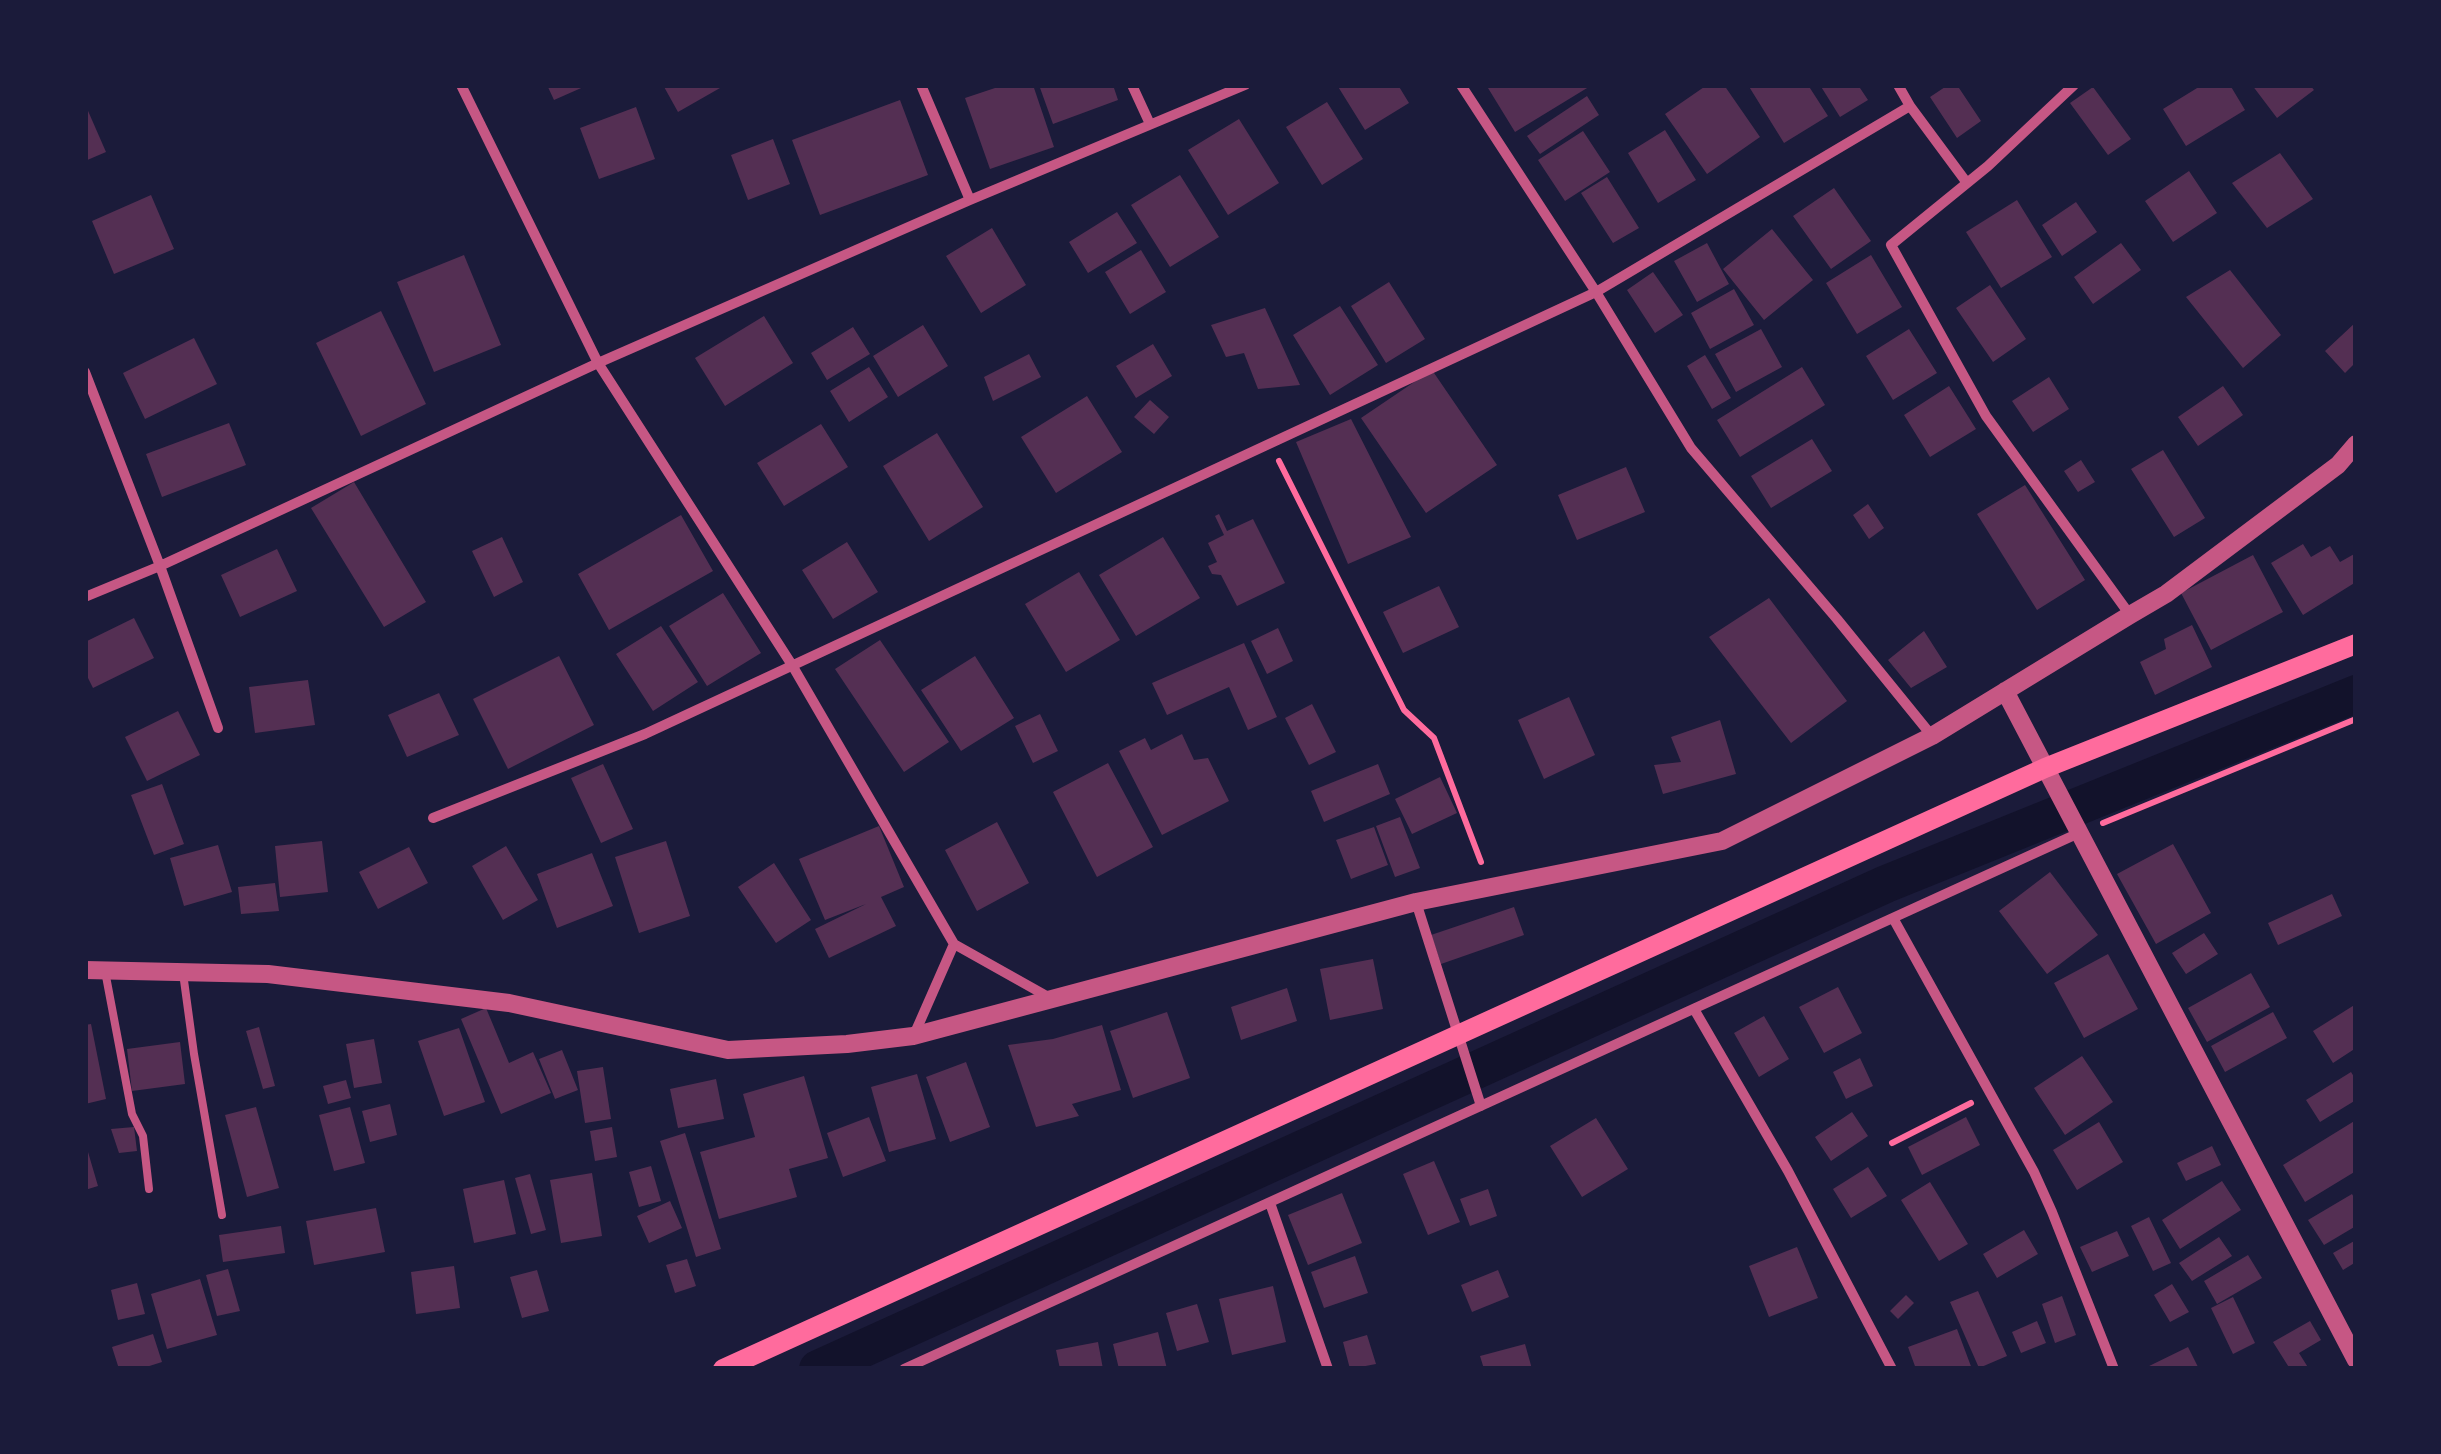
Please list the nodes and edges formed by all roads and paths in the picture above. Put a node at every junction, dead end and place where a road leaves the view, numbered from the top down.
1 (461, 85) edge
2 (921, 85) edge
3 (1132, 85) edge
4 (1245, 85) edge
5 (1461, 85) edge
6 (1898, 85) edge
7 (2074, 85) edge
8 (1910, 106) junction
9 (1150, 124) junction
10 (1967, 183) junction
11 (970, 200) junction
12 (1596, 292) junction
13 (598, 363) junction
14 (85, 372) edge
15 (1270, 443) junction
16 (2356, 444) edge
17 (160, 566) junction
18 (85, 597) edge
19 (2130, 615) junction
20 (2356, 644) edge
21 (792, 665) junction
22 (2005, 691) junction
23 (2356, 719) edge
24 (218, 728) dead end
25 (1932, 736) junction
26 (2045, 768) junction
27 (433, 818) dead end
28 (2078, 830) junction
29 (1491, 886) junction
30 (1416, 902) junction
31 (1893, 918) junction
32 (954, 944) junction
33 (85, 970) edge
34 (106, 971) junction
35 (183, 972) junction
36 (1052, 998) junction
37 (1694, 1009) junction
38 (1459, 1034) junction
39 (913, 1036) junction
40 (1990, 1093) junction
41 (1481, 1106) junction
42 (1892, 1143) dead end
43 (149, 1190) dead end
44 (1270, 1203) junction
45 (222, 1215) dead end
46 (2356, 1360) edge
47 (723, 1369) edge
48 (904, 1369) edge
49 (1328, 1369) edge
50 (1892, 1369) edge
51 (2114, 1369) edge

1 - 13 street
2 - 11 street
3 - 9 street
4 - 9 street
5 - 12 street
6 - 8 street
7 - 10 street
8 - 10 street
8 - 12 street
9 - 11 street
10 - 19 street
11 - 13 street
12 - 15 street
12 - 25 street
13 - 17 street
13 - 21 street
14 - 17 street
15 - 21 street
15 - 29 path
16 - 19 street
17 - 18 street
17 - 24 street
19 - 22 street
20 - 26 main road
21 - 27 street
21 - 32 street
22 - 25 street
22 - 26 street
23 - 28 path
25 - 29 street
26 - 28 street
26 - 38 main road
28 - 31 street
28 - 46 street
29 - 30 street
30 - 36 street
30 - 38 street
31 - 37 street
31 - 40 street
32 - 36 street
32 - 39 street
33 - 34 street
34 - 35 street
34 - 43 lane
35 - 39 street
35 - 45 lane
36 - 39 street
37 - 41 street
37 - 50 street
38 - 41 street
38 - 47 main road
40 - 42 path
40 - 51 street
41 - 44 street
44 - 48 street
44 - 49 street

